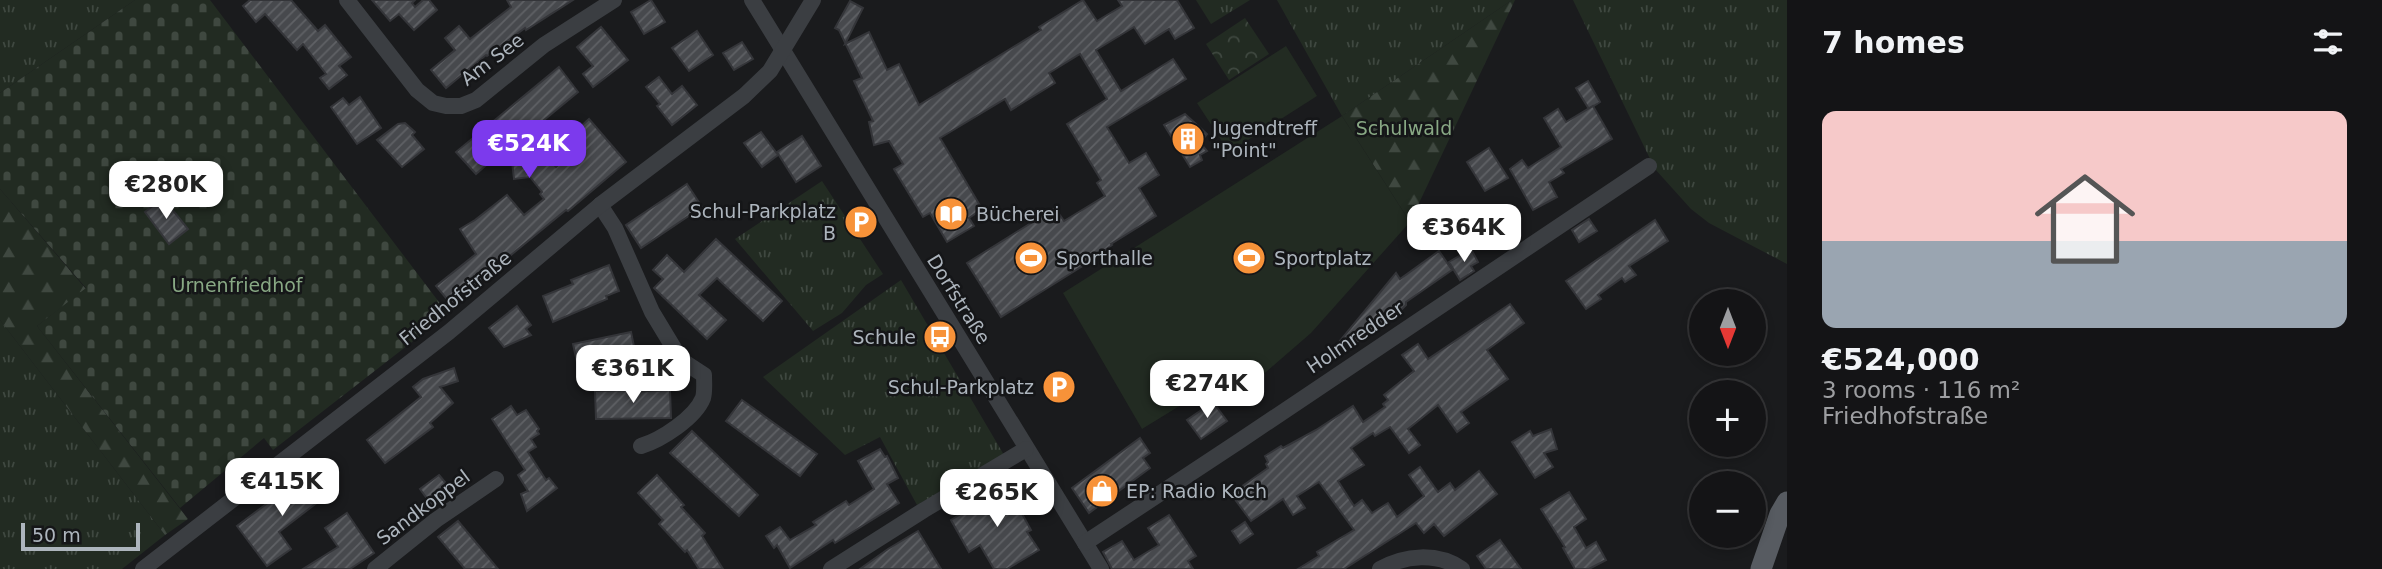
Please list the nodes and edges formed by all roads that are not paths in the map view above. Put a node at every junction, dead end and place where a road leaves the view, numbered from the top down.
1 (347, 0) edge
2 (614, 0) edge
3 (752, 0) edge
4 (813, 0) edge
5 (783, 50) junction
6 (1649, 166) dead end
7 (600, 205) junction
8 (640, 446) dead end
9 (1026, 449) junction
10 (496, 479) dead end
11 (1787, 502) edge
12 (1085, 543) junction
13 (143, 569) edge
14 (375, 569) edge
15 (831, 569) edge
16 (1101, 569) edge
17 (1380, 569) edge
18 (1462, 569) edge
19 (1761, 569) edge

1 - 2 street, Am See
3 - 5 street, Dorfstraße
4 - 5 street, Friedhofstraße
5 - 7 street, Friedhofstraße
5 - 9 street, Dorfstraße
6 - 12 street, Holmredder
7 - 8 street
7 - 13 street, Friedhofstraße
9 - 12 street, Dorfstraße
9 - 15 street
10 - 14 street, Sandkoppel
11 - 19 main road
12 - 16 street, Dorfstraße
17 - 18 street

